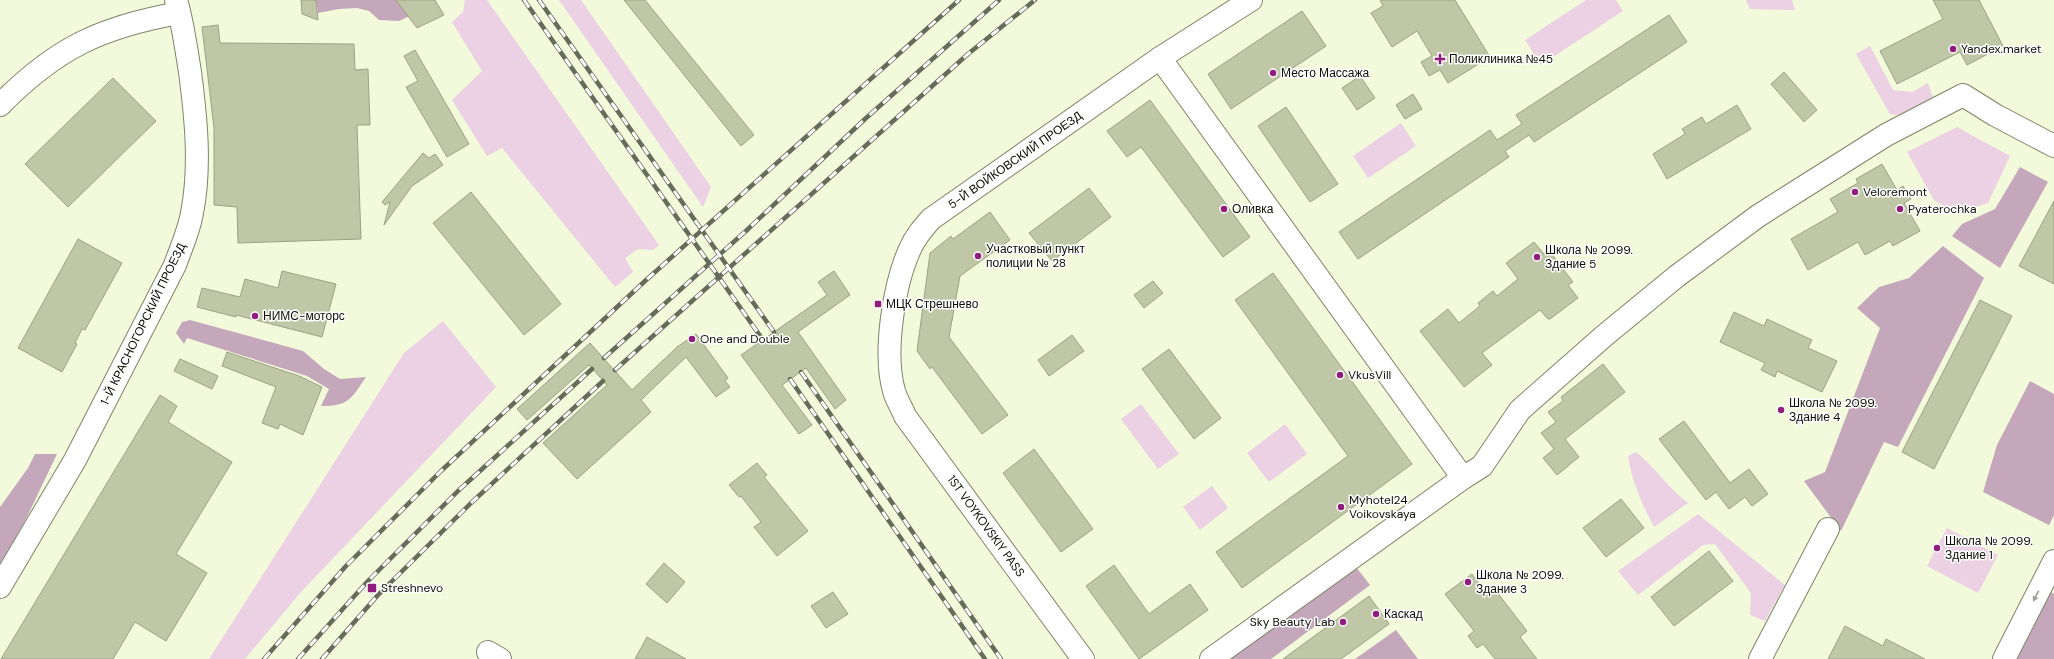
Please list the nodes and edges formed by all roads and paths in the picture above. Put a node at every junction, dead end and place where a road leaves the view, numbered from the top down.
1 (1251, 0) edge
2 (178, 6) edge
3 (1160, 58) junction
4 (0, 105) edge
5 (2054, 146) edge
6 (894, 390) joint
7 (1463, 478) junction
8 (1828, 529) dead end
9 (2054, 561) edge
10 (0, 587) edge
11 (1083, 659) edge
12 (1211, 659) edge
13 (1760, 659) edge
14 (2004, 659) edge

1 - 3 street, 5-Й ВОЙКОВСКИЙ ПРОЕЗД
2 - 4 street
2 - 10 street, 1-Й КРАСНОГОРСКИЙ ПРОЕЗД
3 - 6 street, 5-Й ВОЙКОВСКИЙ ПРОЕЗД
3 - 7 street
5 - 7 street
6 - 11 street, 1ST VOYKOVSKIY PASS
7 - 12 street
8 - 13 street
9 -> 14 street

